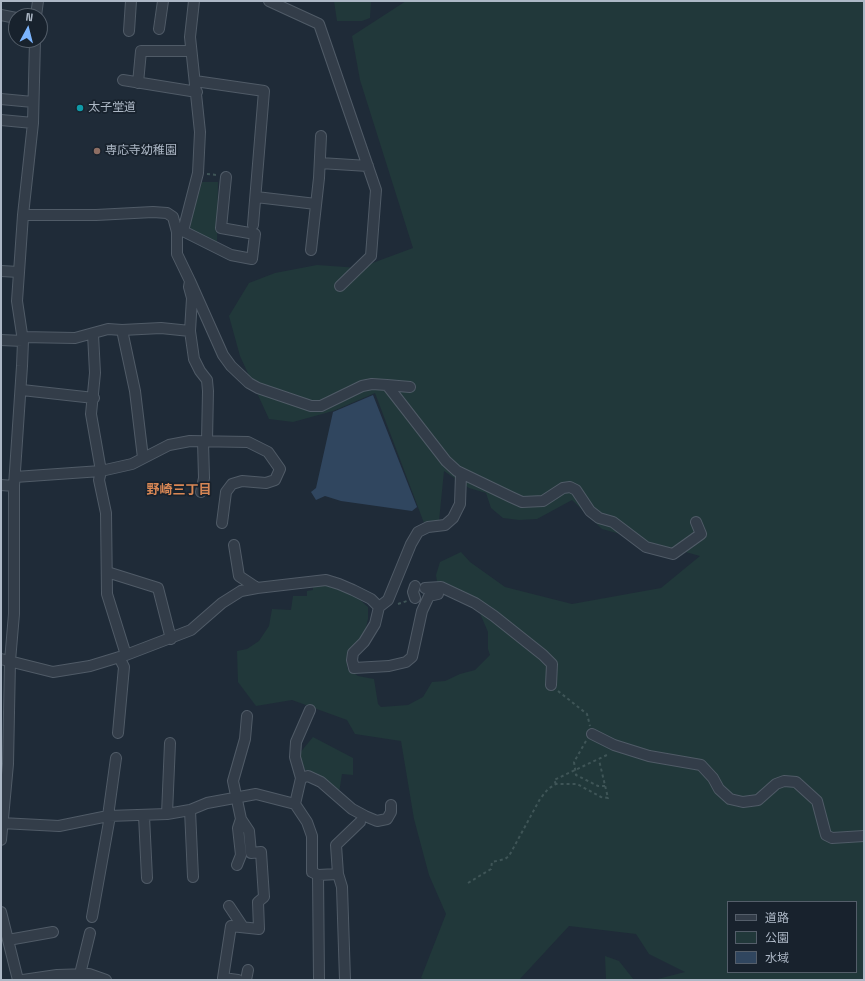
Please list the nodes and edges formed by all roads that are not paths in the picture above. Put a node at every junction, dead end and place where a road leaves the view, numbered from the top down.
1 (131, 1) edge
2 (163, 1) edge
3 (194, 1) edge
4 (269, 1) edge
5 (159, 29) dead end
6 (129, 31) dead end
7 (35, 48) edge
8 (191, 51) junction
9 (123, 80) dead end
10 (195, 81) junction
11 (138, 83) junction
12 (197, 92) junction
13 (1, 99) edge
14 (33, 102) junction
15 (1, 120) edge
16 (32, 123) junction
17 (321, 136) dead end
18 (320, 163) junction
19 (368, 166) junction
20 (226, 176) road end
21 (256, 197) junction
22 (316, 204) junction
23 (23, 215) junction
24 (253, 225) dead end
25 (180, 231) junction
26 (311, 250) dead end
27 (1, 270) edge
28 (19, 272) junction
29 (190, 281) junction
30 (340, 286) dead end
31 (122, 330) junction
32 (190, 331) junction
33 (93, 334) junction
34 (23, 339) junction
35 (1, 340) edge
36 (387, 385) junction
37 (410, 387) dead end
38 (22, 390) junction
39 (94, 398) junction
40 (205, 441) junction
41 (143, 458) junction
42 (101, 471) junction
43 (461, 474) junction
44 (14, 482) junction
45 (1, 485) edge
46 (201, 492) dead end
47 (696, 522) dead end
48 (222, 523) dead end
49 (234, 546) dead end
50 (107, 572) junction
51 (415, 586) dead end
52 (257, 588) junction
53 (425, 588) dead end
54 (438, 594) dead end
55 (416, 598) dead end
56 (378, 607) junction
57 (172, 639) junction
58 (123, 656) junction
59 (5, 660) edge
60 (551, 685) road end
61 (310, 710) dead end
62 (247, 716) dead end
63 (118, 733) dead end
64 (592, 734) road end
65 (170, 743) dead end
66 (116, 758) dead end
67 (301, 778) junction
68 (237, 797) junction
69 (295, 804) junction
70 (391, 805) dead end
71 (190, 810) junction
72 (167, 814) junction
73 (109, 816) junction
74 (144, 816) junction
75 (241, 819) junction
76 (360, 822) dead end
77 (2, 823) edge
78 (864, 836) edge
79 (1, 840) edge
80 (237, 865) dead end
81 (338, 874) junction
82 (318, 875) junction
83 (193, 877) dead end
84 (147, 878) dead end
85 (229, 906) dead end
86 (1, 912) edge
87 (92, 917) dead end
88 (242, 927) junction
89 (53, 932) dead end
90 (90, 933) dead end
91 (8, 940) junction
92 (80, 974) junction
93 (18, 980) edge
94 (23, 980) edge
95 (106, 980) edge
96 (238, 980) edge
97 (319, 980) edge
98 (345, 980) edge

1 - 6 street
2 - 5 street
3 - 8 street
4 - 19 street
7 - 14 street
8 - 10 street
8 - 11 street
9 - 11 street
10 - 12 street
10 - 21 street
11 - 12 street
12 - 25 street
13 - 14 street
14 - 16 street
15 - 16 street
16 - 23 street
17 - 18 street
18 - 19 street
18 - 22 street
19 - 30 street
20 - 25 street
21 - 22 street
21 - 24 street
22 - 26 street
23 - 25 street
23 - 28 street
25 - 29 street
27 - 28 street
28 - 34 street
29 - 32 street
29 - 36 street
31 - 32 street
31 - 33 street
31 - 41 street
32 - 40 street
33 - 34 street
33 - 39 street
34 - 35 street
34 - 38 street
36 - 37 street
36 - 43 street
38 - 39 street
38 - 44 street
39 - 42 street
40 - 41 street
40 - 46 street
40 - 48 street
41 - 42 street
42 - 44 street
42 - 50 street
43 - 47 street
43 - 56 street
44 - 45 street
44 - 59 street
49 - 52 street
50 - 57 street
50 - 58 street
51 - 55 street
52 - 56 street
52 - 57 street
53 - 60 street
54 - 56 street
57 - 58 street
58 - 59 street
58 - 63 street
59 - 77 street
61 - 67 street
62 - 68 street
64 - 78 street
65 - 72 street
66 - 73 street
67 - 69 street
67 - 70 street
68 - 69 street
68 - 71 street
68 - 75 street
69 - 82 street
71 - 72 street
71 - 83 street
72 - 74 street
73 - 74 street
73 - 77 street
73 - 87 street
74 - 84 street
75 - 80 street
75 - 88 street
76 - 81 street
77 - 79 street
81 - 82 street
81 - 98 street
82 - 97 street
85 - 88 street
86 - 91 street
88 - 96 street
89 - 91 street
90 - 92 street
91 - 93 street
92 - 94 street
92 - 95 street

